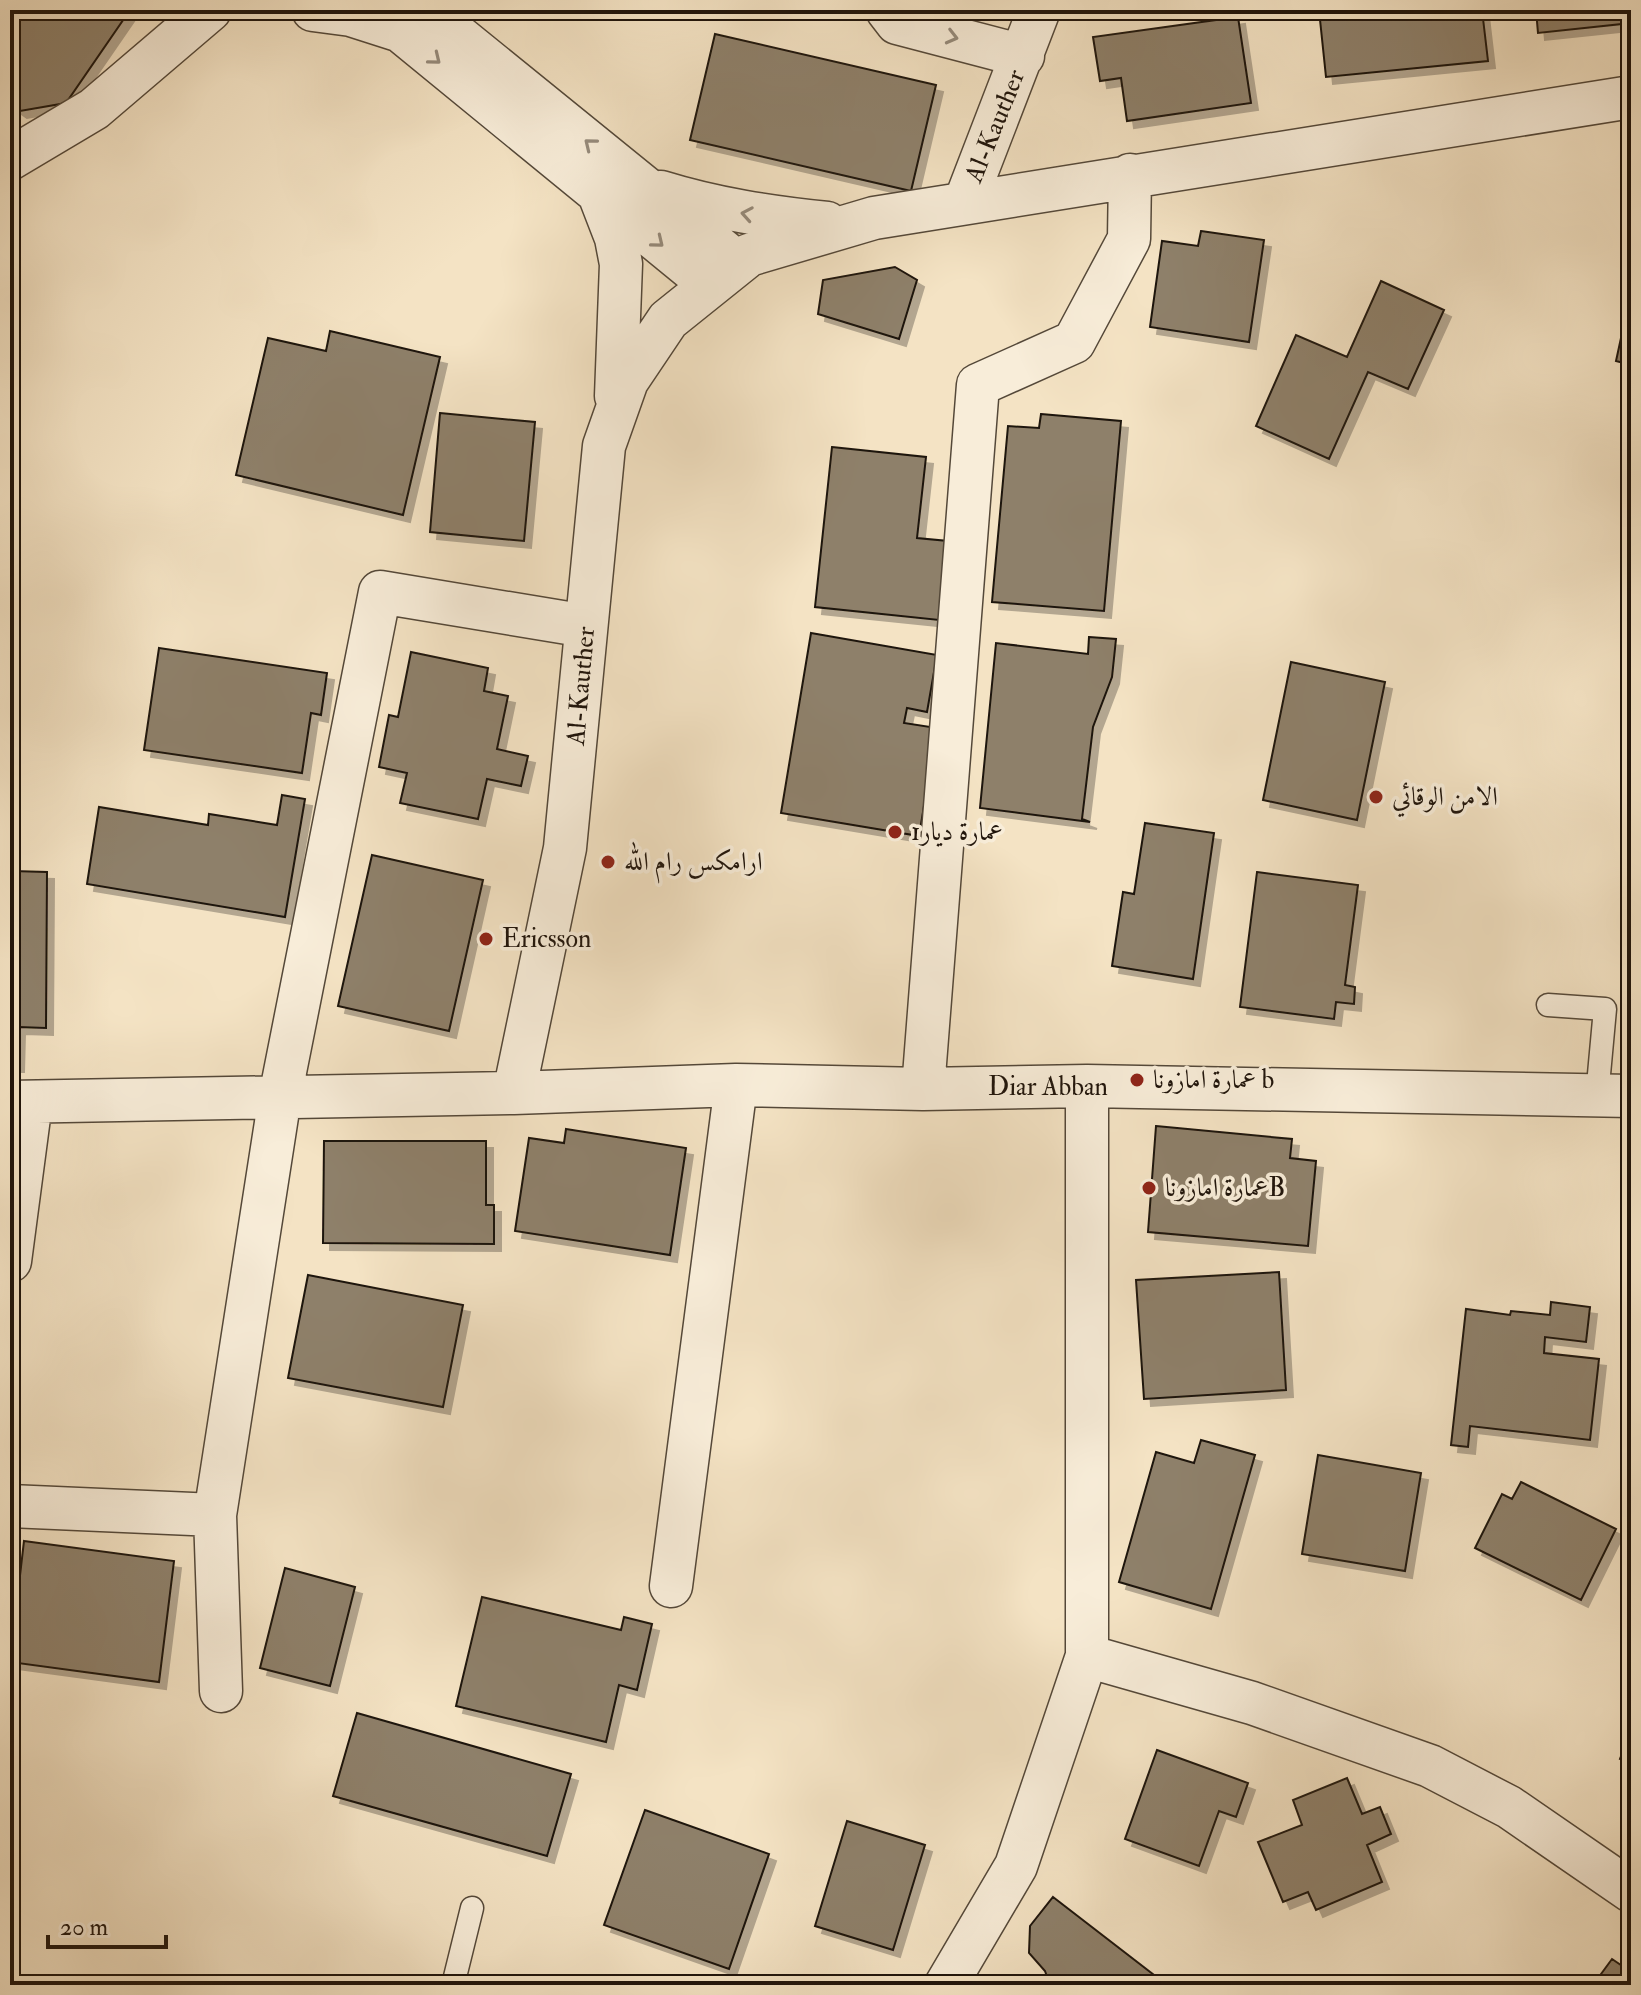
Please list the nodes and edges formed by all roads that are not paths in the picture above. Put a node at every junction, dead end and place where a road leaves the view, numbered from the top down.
1 (210, 10) edge
2 (220, 10) edge
3 (313, 10) edge
4 (887, 10) edge
5 (1039, 10) edge
6 (400, 17) edge
7 (1023, 56) junction
8 (1631, 97) edge
9 (10, 159) edge
10 (1130, 175) junction
11 (643, 186) junction
12 (599, 193) junction
13 (965, 202) junction
14 (852, 225) junction
15 (724, 274) junction
16 (616, 413) junction
17 (586, 626) junction
18 (1548, 1005) dead end
19 (736, 1085) junction
20 (1087, 1086) junction
21 (923, 1089) junction
22 (514, 1093) junction
23 (1614, 1096) edge
24 (280, 1097) junction
25 (21, 1102) edge
26 (10, 1261) edge
27 (10, 1506) edge
28 (215, 1515) junction
29 (671, 1586) dead end
30 (1087, 1656) junction
31 (221, 1691) dead end
32 (1631, 1891) edge
33 (472, 1908) dead end
34 (453, 1985) edge
35 (946, 1985) edge

1 - 2 street
1 - 9 street
3 - 6 street
4 -> 7 street
5 - 7 street, Al-Kauther
11 -> 6 street
6 -> 12 street
7 - 13 street, Al-Kauther
8 - 10 street
10 - 13 street
10 - 21 street
14 -> 11 street
11 - 15 street
12 -> 15 street
12 - 16 street
13 - 14 street, Al-Kauther
14 - 15 street, Al-Kauther
15 - 16 street, Al-Kauther
16 - 17 street, Al-Kauther
17 - 22 street, Al-Kauther
17 - 24 street
18 - 23 lane
19 - 21 street, Diar Abban
19 - 22 street, Diar Abban
19 - 29 street
20 - 21 street, Diar Abban
20 - 23 street, Diar Abban
20 - 30 street
22 - 24 street
24 - 25 street
24 - 28 street
25 - 26 street
27 - 28 street
28 - 31 street
30 - 32 street
30 - 35 street
33 - 34 lane

